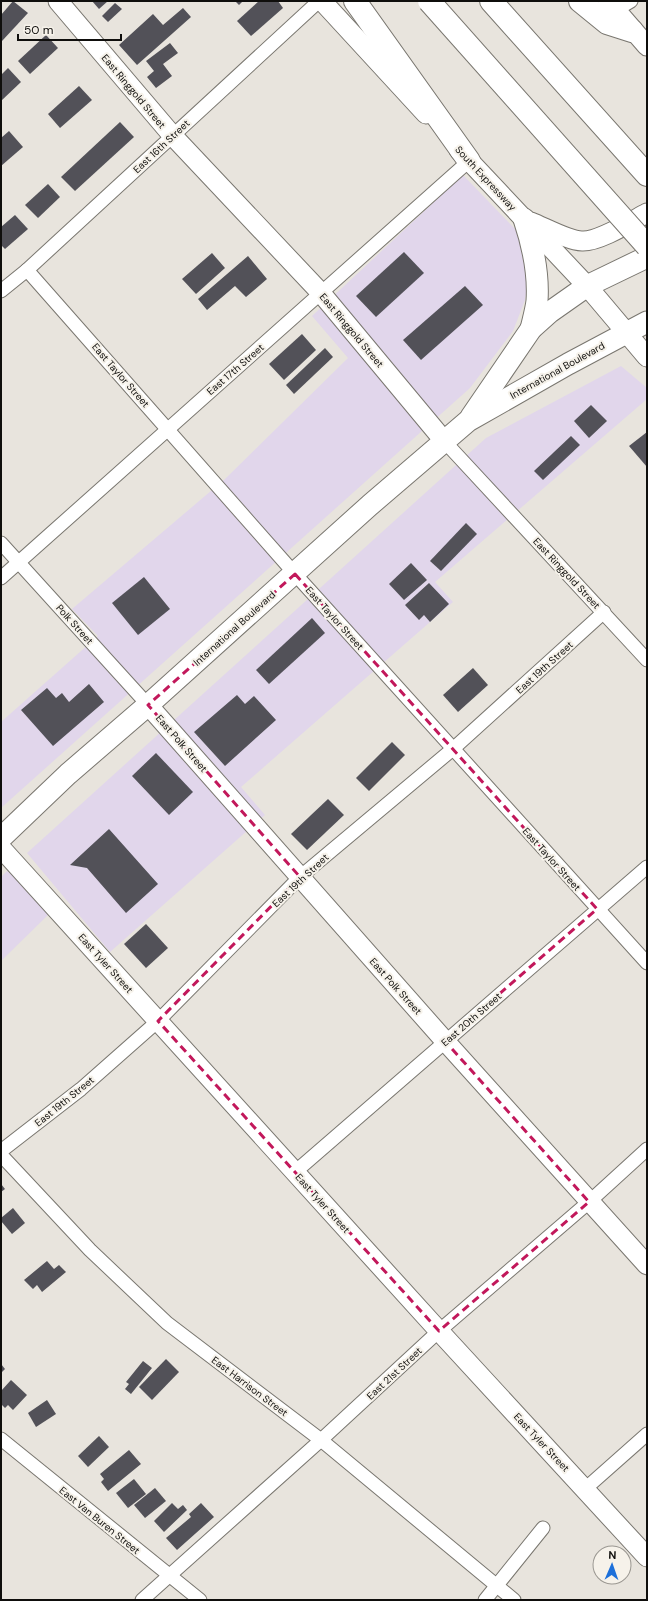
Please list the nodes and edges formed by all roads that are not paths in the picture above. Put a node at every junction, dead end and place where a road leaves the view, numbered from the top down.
1 (58, 1) edge
2 (321, 1) edge
3 (355, 1) edge
4 (429, 1) edge
5 (491, 1) edge
6 (580, 1) edge
7 (618, 4) edge
8 (640, 39) edge
9 (172, 135) junction
10 (469, 161) junction
11 (647, 175) edge
12 (647, 213) edge
13 (524, 219) junction
14 (647, 246) edge
15 (647, 257) edge
16 (27, 270) junction
17 (587, 286) junction
18 (1, 291) edge
19 (321, 292) junction
20 (647, 322) edge
21 (531, 329) junction
22 (626, 333) junction
23 (647, 357) edge
24 (468, 421) junction
25 (167, 428) junction
26 (445, 442) junction
27 (1, 543) edge
28 (19, 563) junction
29 (295, 574) junction
30 (1, 578) edge
31 (604, 612) junction
32 (647, 660) edge
33 (148, 705) junction
34 (454, 748) junction
35 (1, 838) edge
36 (1, 848) edge
37 (647, 866) edge
38 (300, 877) junction
39 (597, 909) junction
40 (647, 963) edge
41 (158, 1020) junction
42 (445, 1041) junction
43 (647, 1148) edge
44 (1, 1151) edge
45 (1, 1155) edge
46 (295, 1172) junction
47 (589, 1202) junction
48 (647, 1265) edge
49 (439, 1331) junction
50 (647, 1434) edge
51 (1, 1439) edge
52 (322, 1440) junction
53 (585, 1489) junction
54 (544, 1528) dead end
55 (647, 1557) edge
56 (169, 1576) junction
57 (497, 1586) junction
58 (142, 1600) edge
59 (200, 1600) edge
60 (485, 1600) edge
61 (514, 1600) edge

1 - 9 street, East Ringgold Street
2 - 9 street, East 16th Street
2 - 10 street, South Expressway
3 - 10 highway
4 - 14 highway, bridge
5 - 11 highway
6 - 8 highway
7 - 8 street
9 - 16 street, East 16th Street
9 - 19 street, East Ringgold Street
10 - 13 street, South Expressway
10 - 19 street, East 17th Street
12 - 13 street
13 - 17 street, South Expressway
13 - 21 main road
15 - 17 main road, International Boulevard
16 - 18 street, East 16th Street
16 - 25 street, East Taylor Street
17 - 21 main road, International Boulevard
17 - 22 street, South Expressway
19 - 25 street, East 17th Street
19 - 26 street, East Ringgold Street
20 - 22 main road, International Boulevard
21 - 24 main road, International Boulevard
22 - 23 street, South Expressway
22 - 24 main road, International Boulevard
24 - 26 main road, International Boulevard
25 - 28 street, East 17th Street
25 - 29 street, East Taylor Street
26 - 29 main road, International Boulevard
26 - 31 street, East Ringgold Street
27 - 28 street, Polk Street
28 - 30 street, East 17th Street
28 - 33 street, Polk Street
29 - 33 main road, International Boulevard
29 - 34 street, East Taylor Street
31 - 32 street, East Ringgold Street
31 - 34 street, East 19th Street
33 - 35 main road, International Boulevard
33 - 38 street, East Polk Street
34 - 38 street, East 19th Street
34 - 39 street, East Taylor Street
36 - 41 street, East Tyler Street
37 - 39 street, East 20th Street
38 - 41 street, East 19th Street
38 - 42 street, East Polk Street
39 - 40 street, East Taylor Street
39 - 42 street, East 20th Street
41 - 44 street, East 19th Street
41 - 46 street, East Tyler Street
42 - 46 street, East 20th Street
42 - 47 street, East Polk Street
43 - 47 street, East 21st Street
45 - 52 street, East Harrison Street
46 - 49 street, East Tyler Street
47 - 48 street, East Polk Street
47 - 49 street, East 21st Street
49 - 52 street, East 21st Street
49 - 53 street, East Tyler Street
50 - 53 street
51 - 56 street, East Van Buren Street
52 - 56 street, East 21st Street
52 - 57 street, East Harrison Street
53 - 55 street, East Tyler Street
54 - 57 street
56 - 58 street, East 21st Street
56 - 59 street, East Van Buren Street
57 - 60 street
57 - 61 street, East Harrison Street

